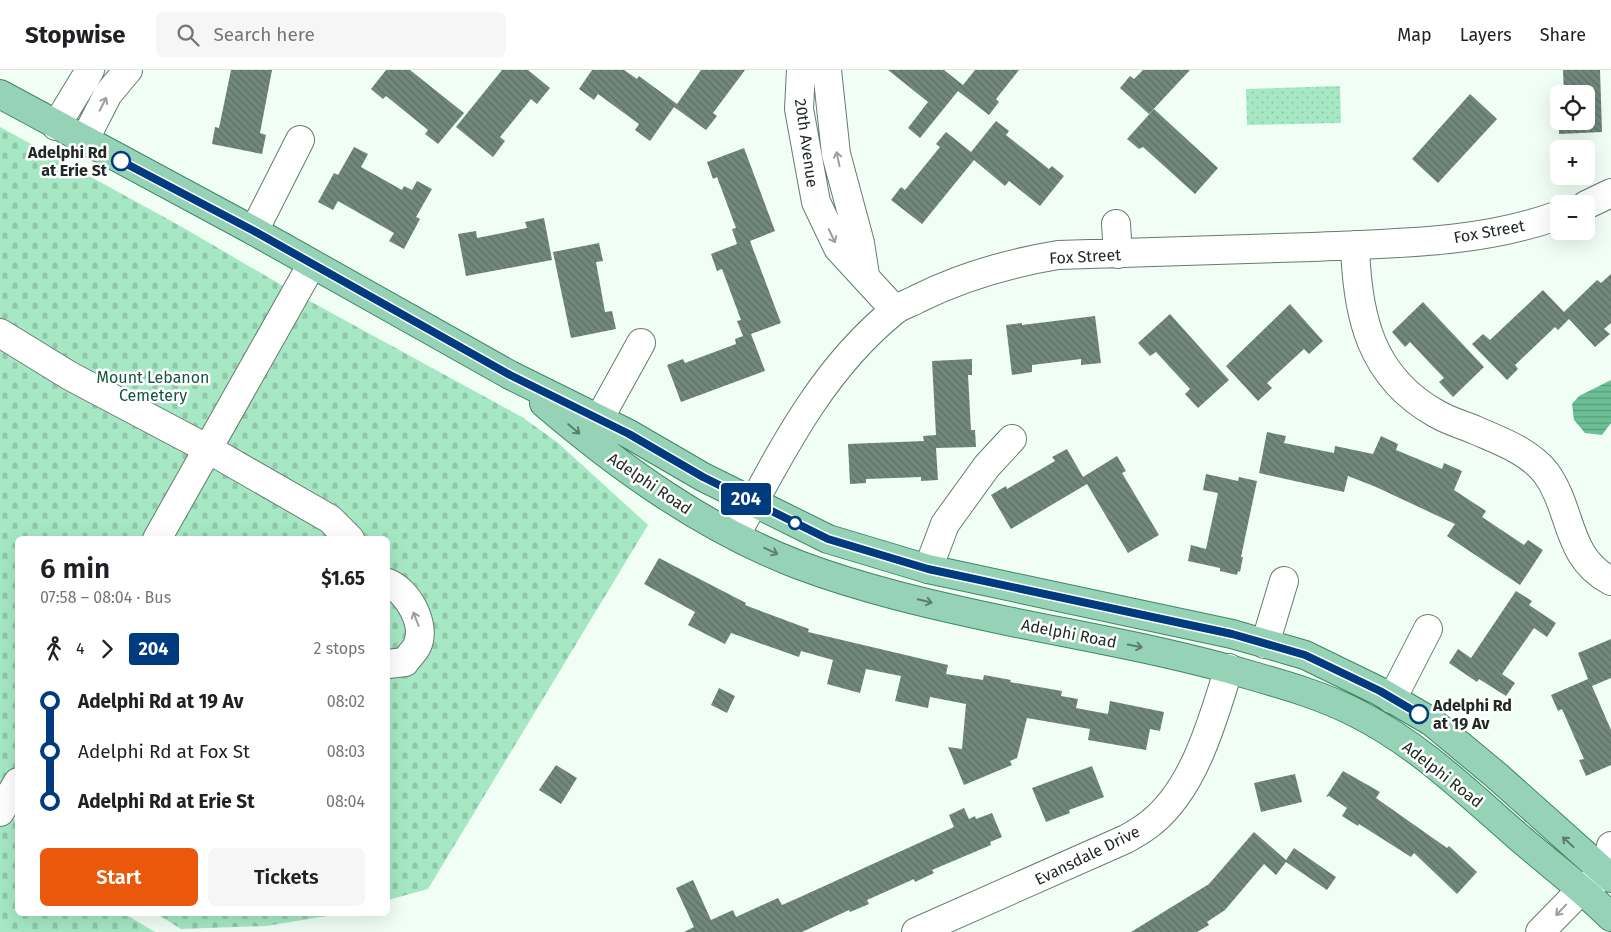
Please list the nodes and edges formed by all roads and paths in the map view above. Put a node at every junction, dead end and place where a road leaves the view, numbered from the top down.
1 (90, 70) edge
2 (128, 70) edge
3 (801, 77) edge
4 (828, 78) edge
5 (0, 94) edge
6 (56, 126) junction
7 (300, 140) dead end
8 (84, 141) junction
9 (1611, 193) edge
10 (846, 196) junction
11 (1595, 201) edge
12 (816, 202) junction
13 (1541, 213) edge
14 (1116, 224) dead end
15 (254, 231) junction
16 (1355, 245) junction
17 (1118, 254) junction
18 (312, 264) junction
19 (865, 275) junction
20 (895, 310) junction
21 (0, 333) edge
22 (641, 343) dead end
23 (510, 375) junction
24 (599, 419) junction
25 (1012, 439) dead end
26 (208, 449) junction
27 (754, 503) junction
28 (736, 535) junction
29 (159, 536) edge
30 (347, 536) edge
31 (928, 569) junction
32 (1284, 581) dead end
33 (1611, 582) edge
34 (390, 584) edge
35 (1428, 629) dead end
36 (1265, 644) junction
37 (390, 664) edge
38 (1229, 668) junction
39 (1392, 699) junction
40 (15, 787) edge
41 (0, 812) edge
42 (1611, 846) edge
43 (1609, 874) edge
44 (1582, 889) junction
45 (1611, 918) edge
46 (927, 930) edge
47 (1540, 932) edge

1 - 6 street
8 -> 2 street
3 - 4 street, 20th Avenue
3 - 12 street, 20th Avenue
10 -> 4 street, 20th Avenue
5 - 6 main road, Adelphi Road
6 - 8 main road, Adelphi Road
7 - 15 street
8 - 15 main road, Adelphi Road
9 - 11 street
10 - 12 street, 20th Avenue
10 - 19 street, 20th Avenue
12 -> 19 street, 20th Avenue
13 - 16 street, Fox Street
14 - 17 street
15 - 18 main road, Adelphi Road
16 - 17 street, Fox Street
16 - 33 street
17 - 20 street, Fox Street
18 - 23 main road, Adelphi Road
18 - 26 street
19 - 20 street, 20th Avenue
20 - 27 street, Fox Street
21 - 26 street
22 - 24 street
23 - 24 main road, Adelphi Road
23 -> 28 main road, Adelphi Road
24 - 27 main road, Adelphi Road
25 - 31 street
26 - 29 street
26 - 30 street
27 - 28 street, Fox Street
27 - 31 main road, Adelphi Road
28 -> 38 main road, Adelphi Road
31 - 36 main road, Adelphi Road
32 - 36 street
37 -> 34 street
35 - 39 street
36 - 39 main road, Adelphi Road
38 - 44 main road, Adelphi Road
38 - 46 street, Evansdale Drive
43 -> 39 main road, Adelphi Road
40 - 41 street
42 - 43 street
43 - 44 street
44 - 45 main road, Adelphi Road
44 -> 47 street

